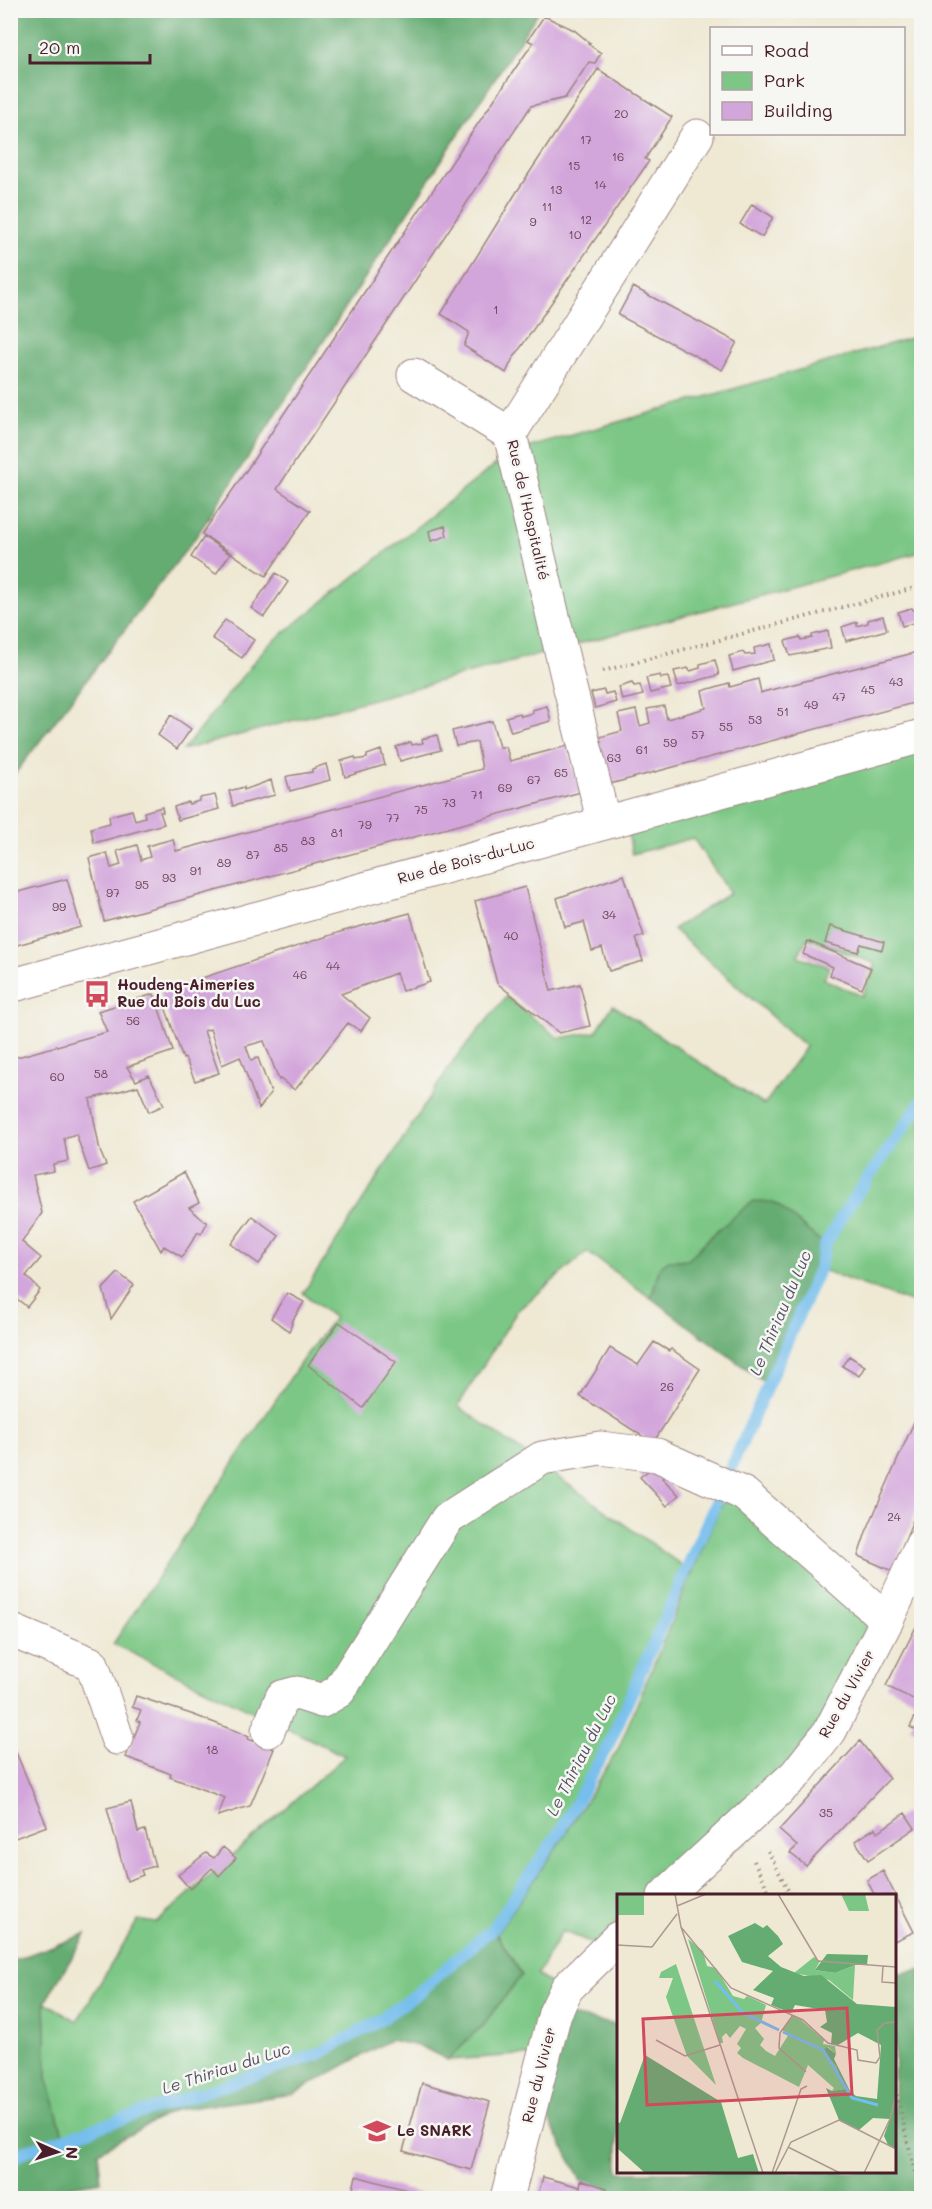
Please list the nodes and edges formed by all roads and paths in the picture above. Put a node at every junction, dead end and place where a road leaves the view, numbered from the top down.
1 (697, 136) dead end
2 (414, 375) dead end
3 (510, 434) junction
4 (921, 586) edge
5 (568, 680) junction
6 (921, 736) edge
7 (604, 823) junction
8 (10, 986) edge
9 (921, 1544) edge
10 (887, 1620) junction
11 (10, 1630) edge
12 (268, 1731) dead end
13 (117, 1738) dead end
14 (745, 1821) junction
15 (666, 1894) edge
16 (790, 1894) edge
17 (617, 1939) edge
18 (896, 2092) edge
19 (507, 2199) edge
20 (921, 2199) edge

1 - 3 street, Rue de l'Hospitalité
2 - 3 street
3 - 5 street, Rue de l'Hospitalité
4 - 5 path
5 - 7 street, Rue de l'Hospitalité
6 - 7 street, Rue de Bois-du-Luc
7 - 8 street, Rue de Bois-du-Luc
9 - 10 street, Rue du Vivier
10 - 12 street
10 - 14 street, Rue du Vivier
11 - 13 street
14 - 15 street, Rue du Vivier
14 - 16 path
17 - 19 street, Rue du Vivier
18 - 20 path

